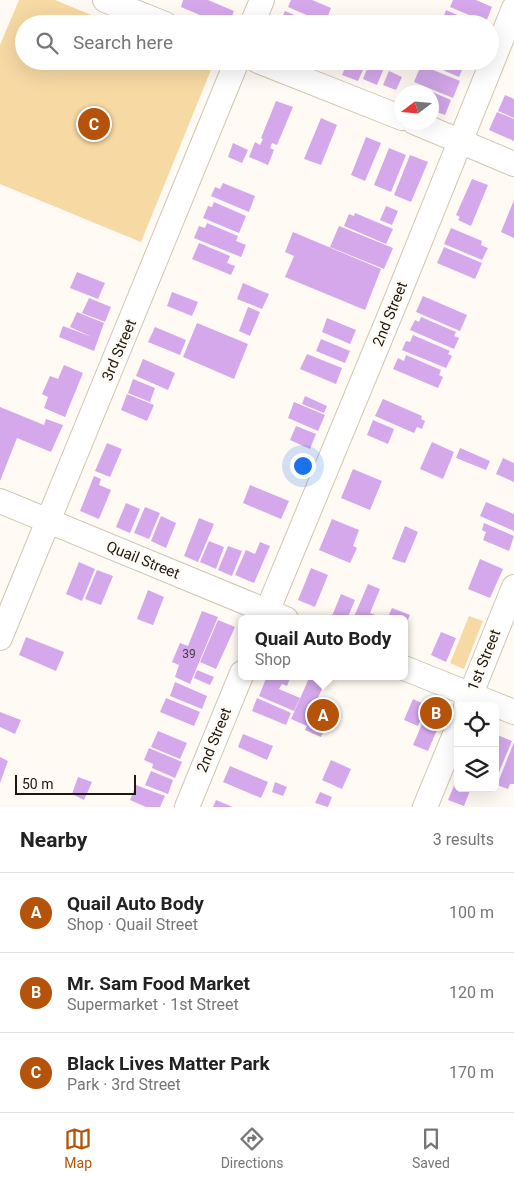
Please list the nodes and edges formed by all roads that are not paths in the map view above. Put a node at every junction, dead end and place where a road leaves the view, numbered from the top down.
1 (106, 0) edge
2 (262, 0) edge
3 (514, 8) edge
4 (143, 15) edge
5 (256, 15) edge
6 (499, 46) edge
7 (233, 70) edge
8 (281, 70) edge
9 (489, 70) edge
10 (394, 115) edge
11 (434, 130) edge
12 (461, 141) junction
13 (514, 164) edge
14 (0, 501) edge
15 (48, 521) junction
16 (514, 587) edge
17 (270, 615) edge
18 (272, 615) edge
19 (0, 638) edge
20 (408, 670) edge
21 (239, 680) edge
22 (468, 700) edge
23 (514, 712) edge
24 (454, 737) edge
25 (187, 807) edge
26 (425, 807) edge

1 - 4 street
2 - 5 street
3 - 6 street, 2nd Street
7 - 15 street, 3rd Street
8 - 10 street
9 - 12 street, 2nd Street
11 - 12 street
12 - 13 street
12 - 18 street, 2nd Street
14 - 15 street, Quail Street
15 - 17 street, Quail Street
15 - 19 street, 3rd Street
16 - 22 street, 1st Street
20 - 22 street
21 - 25 street, 2nd Street
22 - 23 street
24 - 26 street

